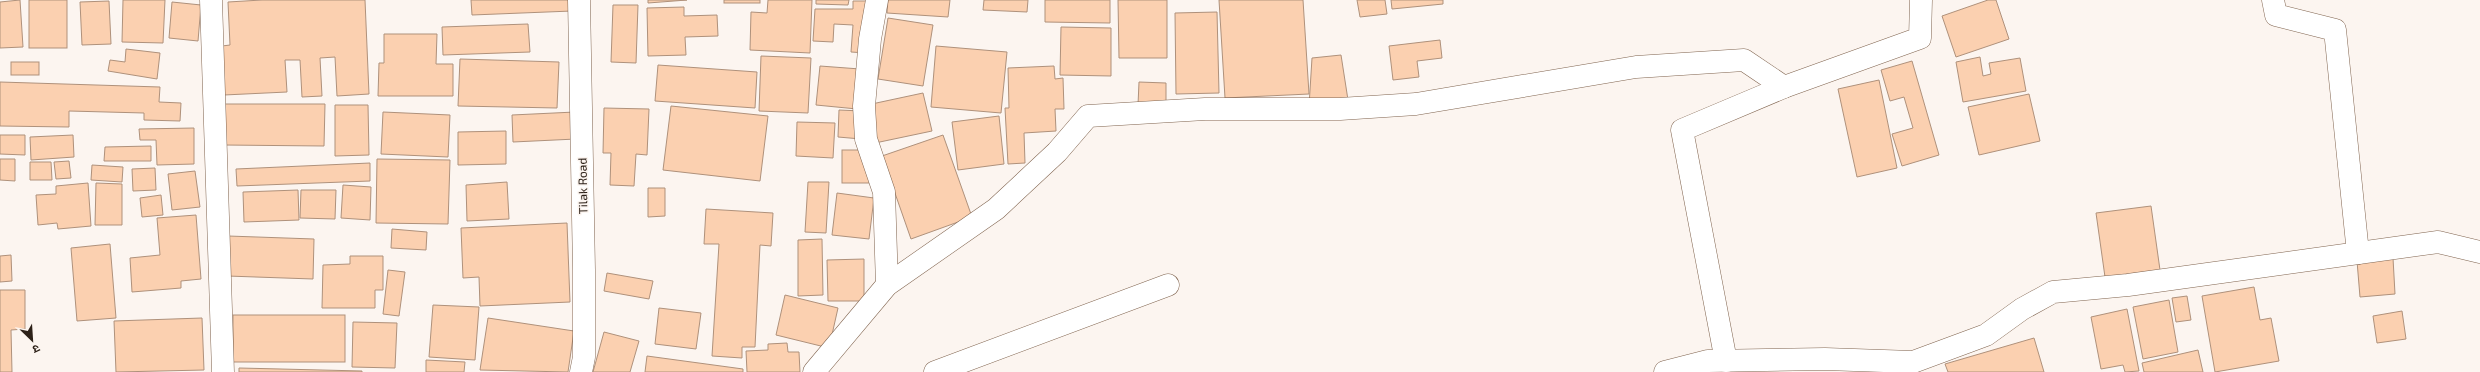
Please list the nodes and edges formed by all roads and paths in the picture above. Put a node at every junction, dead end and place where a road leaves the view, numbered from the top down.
1 (211, 0) edge
2 (579, 0) edge
3 (877, 0) edge
4 (1921, 0) edge
5 (2273, 0) edge
6 (1784, 87) junction
7 (2480, 252) edge
8 (2358, 253) junction
9 (887, 285) junction
10 (1168, 285) dead end
11 (1726, 361) junction
12 (1785, 366) edge
13 (947, 370) edge
14 (223, 372) edge
15 (581, 372) edge
16 (814, 372) edge
17 (1664, 372) edge

1 - 14 street
2 - 15 street, Tilak Road
3 - 9 street
4 - 6 street
5 - 8 street
6 - 9 street
6 - 11 street
7 - 8 street
8 - 12 street
9 - 16 street
10 - 13 street
11 - 12 street
11 - 17 street

